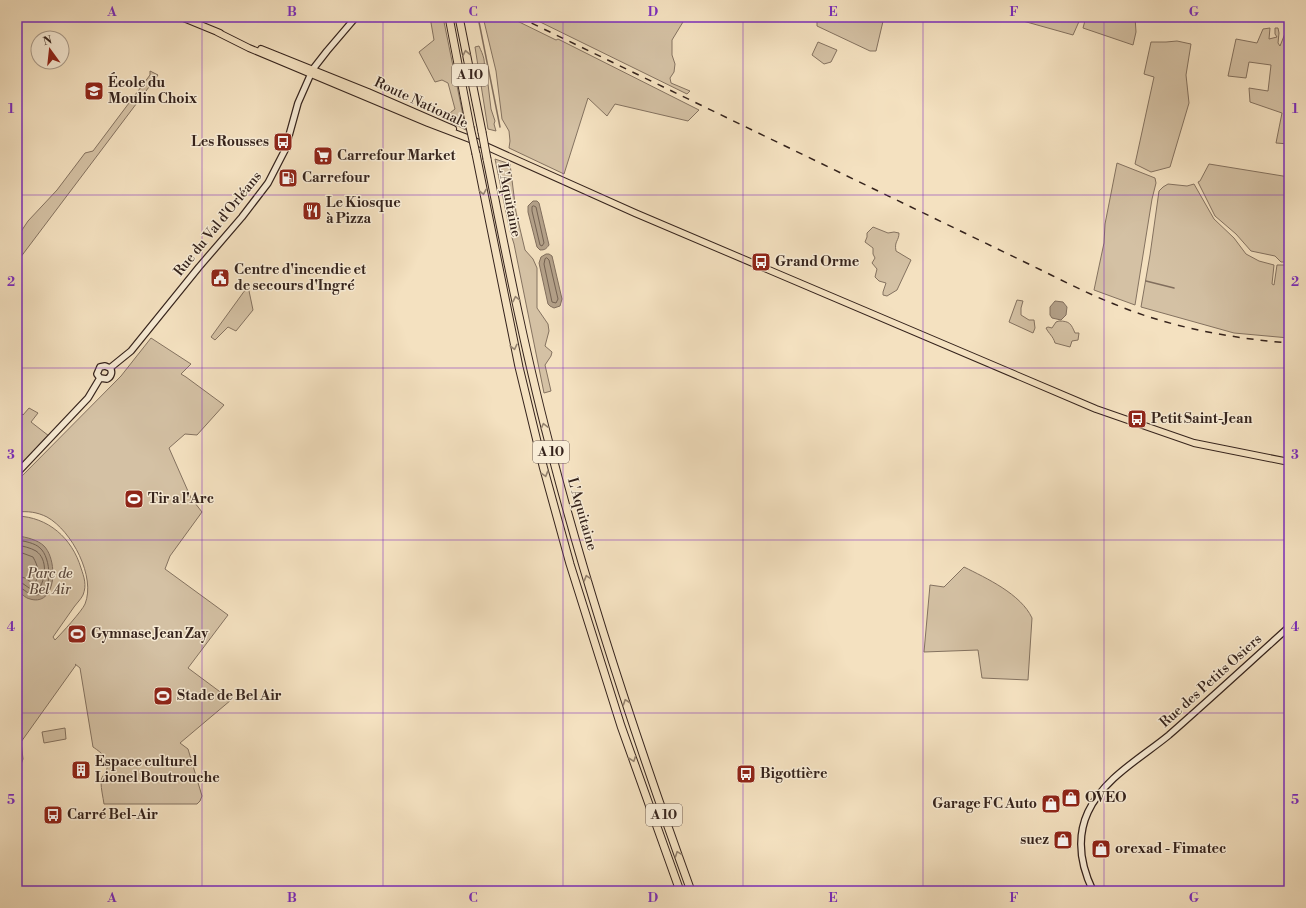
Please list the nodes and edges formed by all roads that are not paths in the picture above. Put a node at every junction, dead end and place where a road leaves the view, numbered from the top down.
1 (181, 17) edge
2 (356, 17) edge
3 (449, 17) edge
4 (459, 17) edge
5 (312, 71) junction
6 (110, 368) junction
7 (100, 378) junction
8 (1289, 462) edge
9 (17, 473) edge
10 (1289, 627) edge
11 (680, 891) edge
12 (692, 891) edge
13 (1093, 891) edge

1 - 5 main road, Route Nationale
2 - 5 street, Rue du Val d'Orléans
3 -> 11 highway, L'Aquitaine / A 10, bridge
12 -> 4 highway, L'Aquitaine / A 10, bridge
5 - 6 street, Rue du Val d'Orléans
5 - 8 main road, Route Nationale
6 - 7 street, Rue du Val d'Orléans
6 - 7 street, Rue du Val d'Orléans
7 - 9 street, Rue du Val d'Orléans
10 - 13 street, Rue des Petits Osiers

